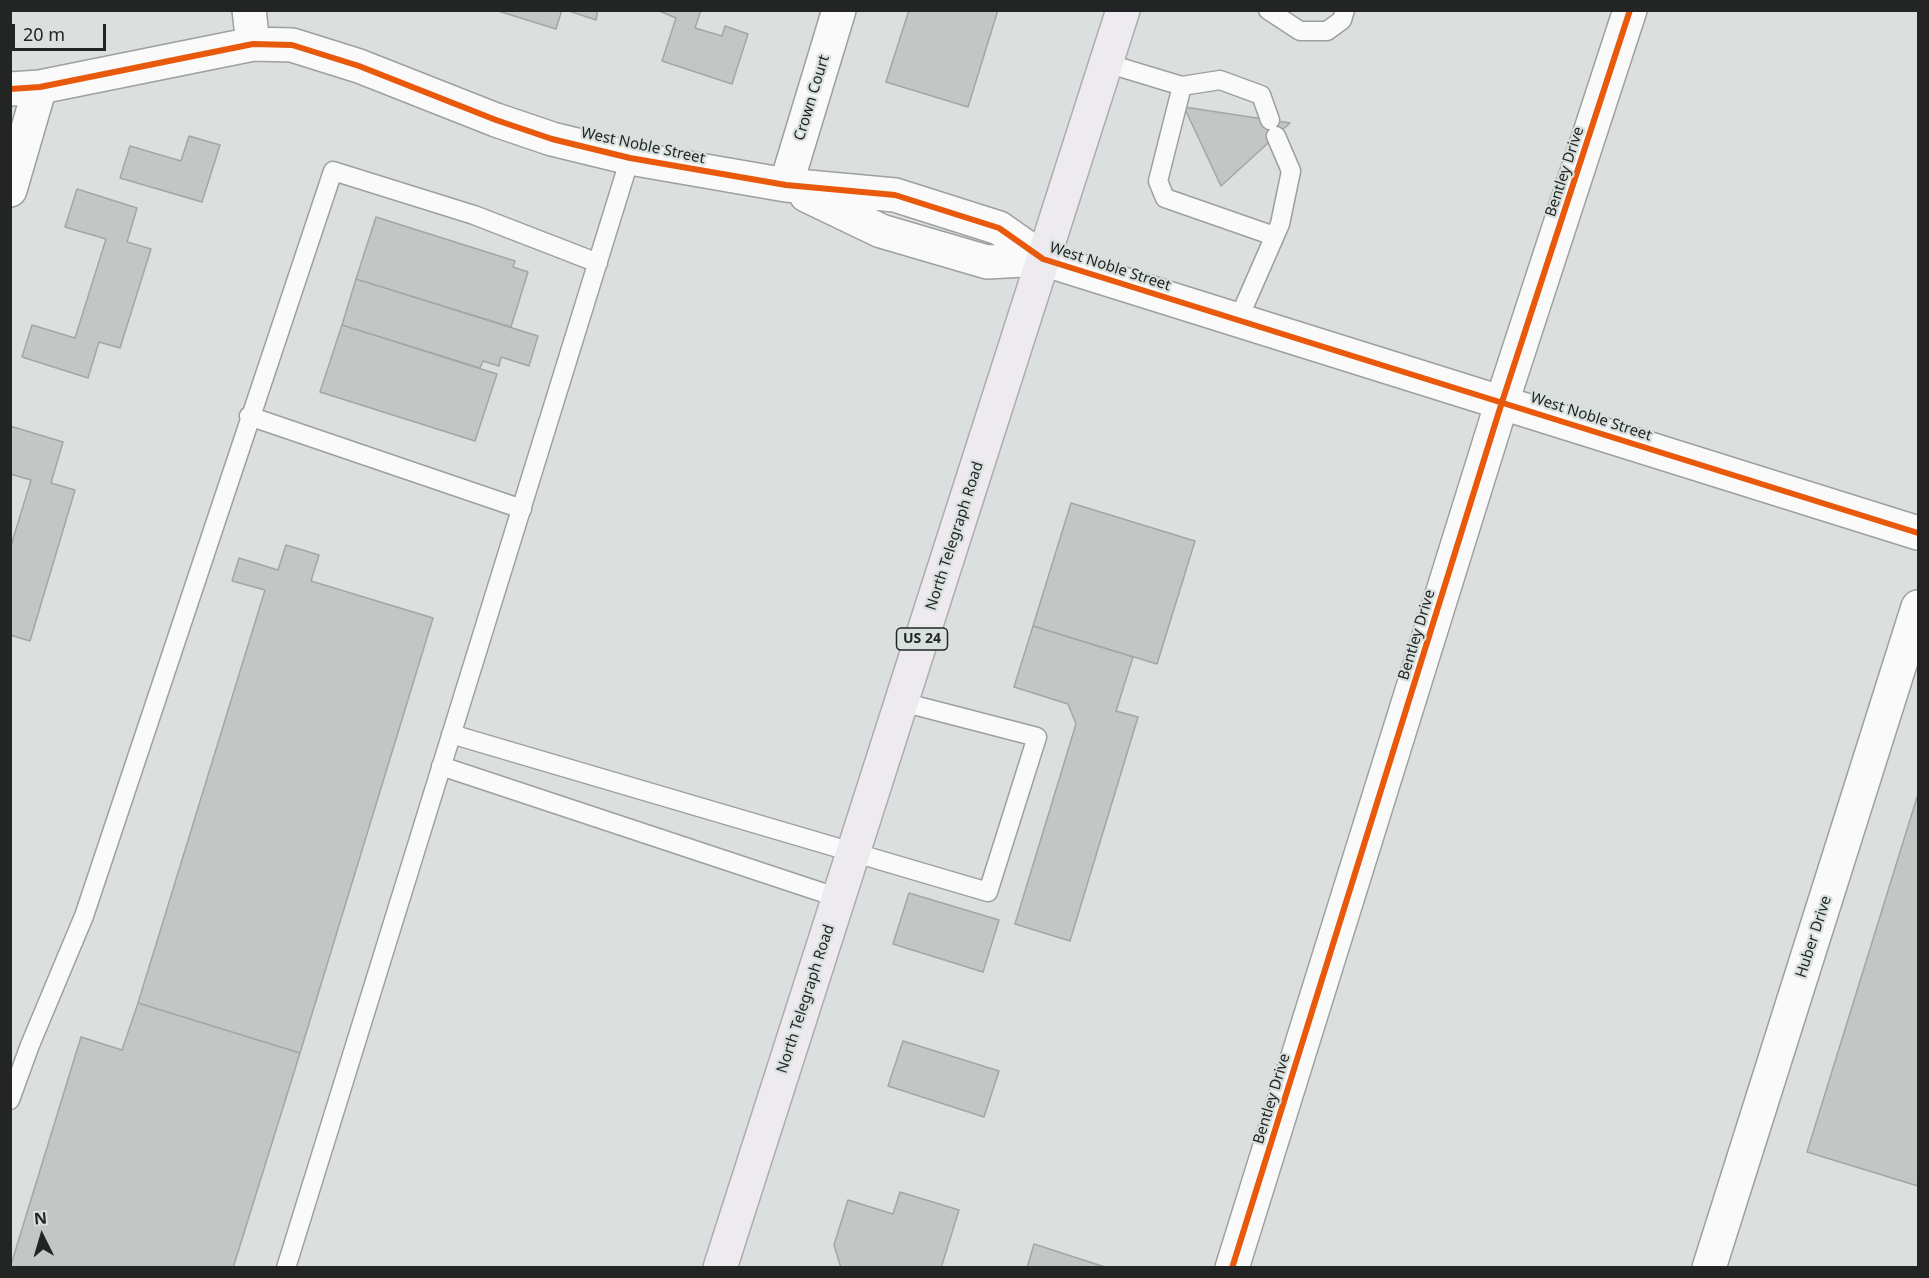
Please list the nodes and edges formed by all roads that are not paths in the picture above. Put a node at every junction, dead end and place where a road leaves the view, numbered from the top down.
1 (249, 10) edge
2 (839, 10) edge
3 (1123, 10) edge
4 (1268, 10) edge
5 (1345, 10) edge
6 (1630, 10) edge
7 (253, 44) junction
8 (1106, 63) junction
9 (1182, 86) junction
10 (26, 88) edge
11 (630, 158) junction
12 (786, 185) junction
13 (10, 190) edge
14 (1274, 236) junction
15 (1043, 260) junction
16 (598, 263) junction
17 (1238, 320) junction
18 (1502, 402) junction
19 (249, 416) junction
20 (522, 509) junction
21 (1918, 533) edge
22 (1918, 607) edge
23 (902, 702) junction
24 (451, 734) junction
25 (441, 766) junction
26 (853, 853) junction
27 (839, 898) junction
28 (10, 1100) edge
29 (286, 1268) edge
30 (720, 1268) edge
31 (1232, 1268) edge
32 (1709, 1268) edge

1 - 7 street
2 - 12 street, Crown Court
3 - 8 main road, North Telegraph Road / US 24
4 - 5 lane
6 - 18 street, Bentley Drive
7 - 10 street, West Noble Street
7 - 11 street, West Noble Street
8 - 9 lane
8 - 15 main road, North Telegraph Road / US 24
9 - 14 lane
9 - 14 lane
10 - 13 street
11 - 12 street, West Noble Street
11 - 16 lane
12 - 15 street, West Noble Street
14 - 17 lane
15 - 17 street, West Noble Street
15 - 23 main road, North Telegraph Road / US 24
16 - 19 lane
16 - 20 lane
17 - 18 street, West Noble Street
18 - 21 street, West Noble Street
18 - 31 street, Bentley Drive
19 - 20 lane
19 - 28 lane
20 - 24 lane
22 - 32 street, Huber Drive
23 - 26 main road, North Telegraph Road / US 24
23 - 26 lane
24 - 25 lane
24 - 26 lane
25 - 27 lane
25 - 29 lane
26 - 27 main road, North Telegraph Road / US 24
27 - 30 main road, North Telegraph Road / US 24

